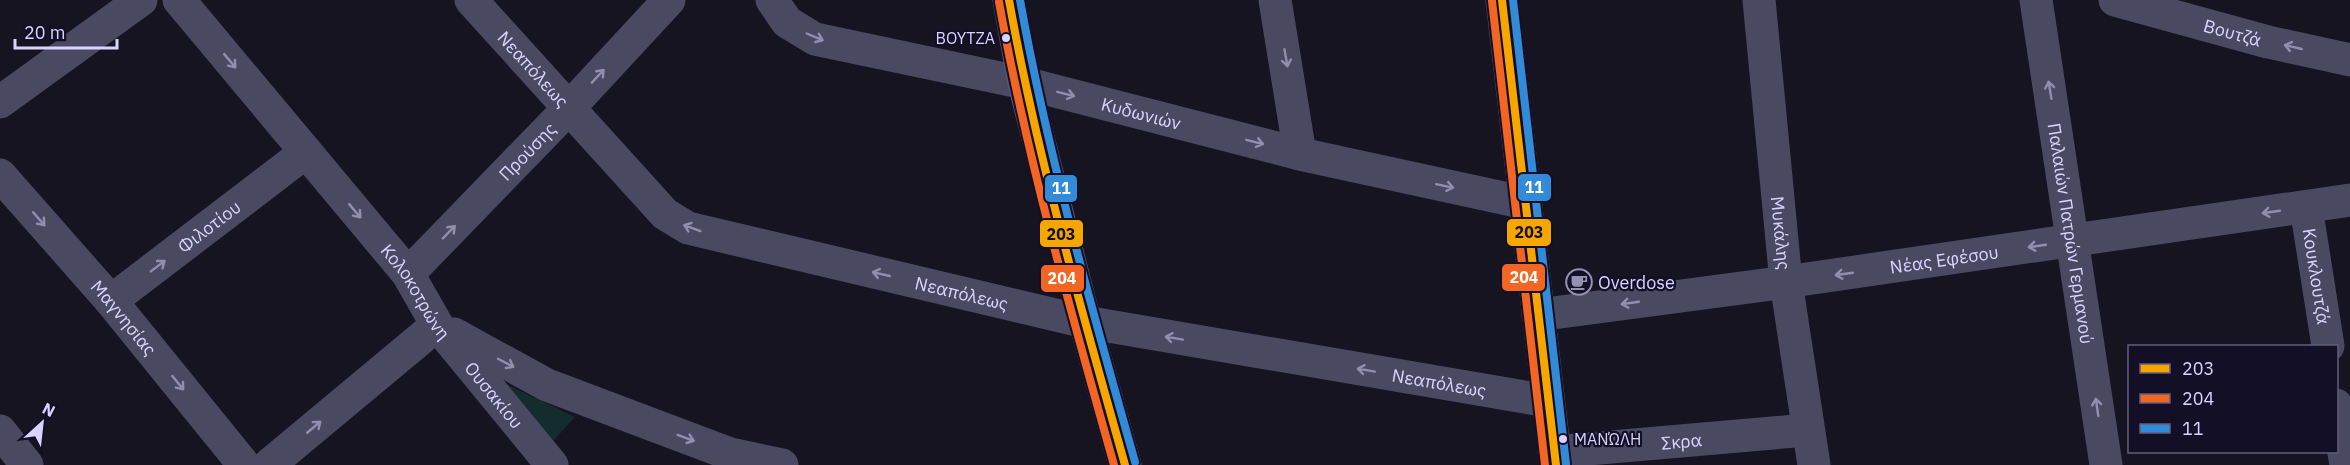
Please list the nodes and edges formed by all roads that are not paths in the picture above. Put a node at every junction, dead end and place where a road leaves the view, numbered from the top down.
1 (141, 0) edge
2 (179, 0) edge
3 (471, 0) edge
4 (669, 0) edge
5 (772, 0) edge
6 (1009, 0) edge
7 (1275, 0) edge
8 (1503, 0) edge
9 (1759, 0) edge
10 (2036, 0) edge
11 (2115, 0) edge
12 (2350, 60) edge
13 (1024, 83) junction
14 (0, 102) edge
15 (568, 109) junction
16 (306, 152) junction
17 (1300, 154) junction
18 (0, 175) edge
19 (2350, 200) edge
20 (1526, 203) junction
21 (2306, 207) junction
22 (2073, 241) junction
23 (408, 274) junction
24 (1786, 282) junction
25 (111, 301) junction
26 (1538, 315) junction
27 (1085, 322) junction
28 (437, 325) junction
29 (2328, 345) edge
30 (1548, 401) junction
31 (2338, 412) edge
32 (1807, 429) junction
33 (0, 431) edge
34 (734, 459) edge
35 (1555, 459) edge
36 (27, 465) edge
37 (244, 465) edge
38 (269, 465) edge
39 (552, 465) edge
40 (782, 465) edge
41 (1125, 465) edge
42 (1814, 465) edge
43 (2106, 465) edge
44 (2346, 465) edge

1 - 14 street
2 -> 16 street, Κολοκοτρώνη
3 - 15 street, Νεαπόλεως
15 -> 4 street, Προύσης
5 -> 13 street, Κυδωνιών
6 - 13 street
7 -> 17 street
8 - 20 street
9 - 24 street, Μυκάλης
22 -> 10 street, Παλαιών Πατρών Γερμανού
12 -> 11 street, Βουτζά
13 -> 17 street, Κυδωνιών
13 - 27 street
23 -> 15 street, Προύσης
27 -> 15 street, Νεαπόλεως
16 -> 23 street, Κολοκοτρώνη
25 -> 16 street, Φιλοτίου
17 -> 20 street, Κυδωνιών
18 -> 25 street, Μαγνησίας
19 - 21 street, Νέας Εφέσου
20 - 26 street
21 -> 22 street, Νέας Εφέσου
21 - 29 street, Κουκλουτζά
22 -> 24 street, Νέας Εφέσου
43 -> 22 street, Παλαιών Πατρών Γερμανού
23 - 28 street, Κολοκοτρώνη
24 -> 26 street, Νέας Εφέσου
24 - 32 street, Μυκάλης
25 -> 37 street, Μαγνησίας
26 - 30 street
30 -> 27 street, Νεαπόλεως
27 - 41 street
28 -> 34 street, Κολοκοτρώνη
38 -> 28 street
28 - 39 street, Ουσακίου
30 - 35 street
31 - 44 street
32 - 35 street, Σκρα
32 - 42 street, Μυκάλης
33 - 36 street
34 - 40 street, Κολοκοτρώνη

